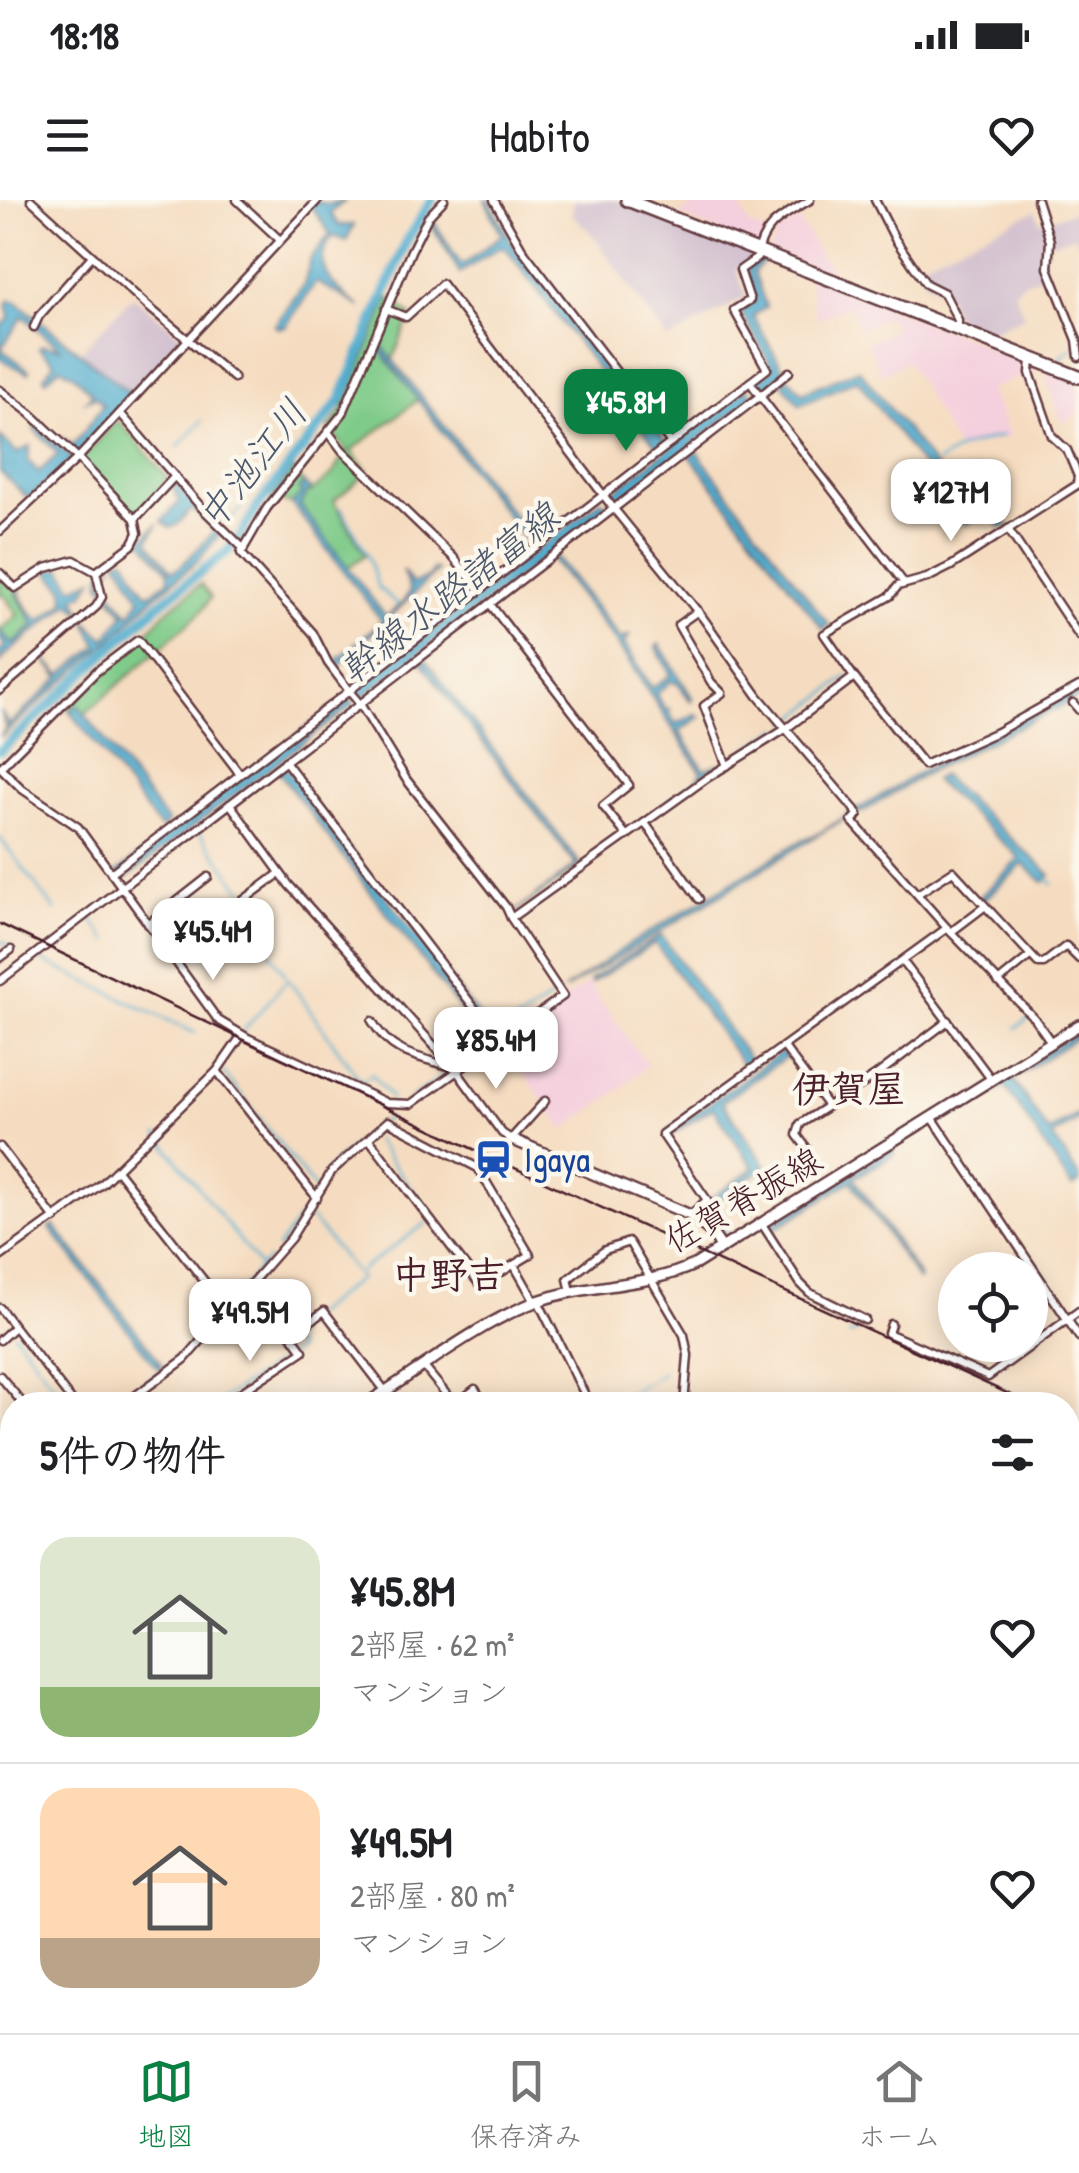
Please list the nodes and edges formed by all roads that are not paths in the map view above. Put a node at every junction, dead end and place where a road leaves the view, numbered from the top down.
1 (31, 200) edge
2 (237, 200) edge
3 (318, 200) edge
4 (444, 200) edge
5 (494, 200) edge
6 (627, 200) edge
7 (810, 200) edge
8 (874, 200) edge
9 (1040, 201) edge
10 (280, 240) junction
11 (758, 252) junction
12 (92, 256) junction
13 (386, 308) junction
14 (34, 327) dead end
15 (958, 330) junction
16 (1078, 339) edge
17 (188, 340) junction
18 (1079, 357) edge
19 (1031, 358) junction
20 (789, 372) dead end
21 (1079, 377) edge
22 (234, 378) dead end
23 (755, 389) junction
24 (0, 390) edge
25 (120, 414) junction
26 (328, 432) junction
27 (671, 443) junction
28 (78, 458) junction
29 (172, 478) junction
30 (609, 502) junction
31 (136, 519) junction
32 (1008, 529) junction
33 (0, 531) edge
34 (244, 549) junction
35 (96, 572) junction
36 (0, 573) edge
37 (904, 583) junction
38 (480, 590) junction
39 (490, 604) junction
40 (698, 611) junction
41 (1079, 636) edge
42 (854, 678) junction
43 (1079, 686) edge
44 (0, 690) edge
45 (354, 698) junction
46 (787, 728) junction
47 (285, 761) junction
48 (727, 766) junction
49 (0, 767) edge
50 (240, 774) junction
51 (230, 804) junction
52 (645, 823) junction
53 (627, 836) junction
54 (280, 873) junction
55 (208, 877) dead end
56 (116, 880) junction
57 (918, 894) junction
58 (699, 899) dead end
59 (980, 903) junction
60 (510, 918) junction
61 (148, 924) junction
62 (952, 931) junction
63 (11, 950) dead end
64 (170, 955) junction
65 (1030, 956) junction
66 (0, 958) edge
67 (1079, 959) edge
68 (906, 965) junction
69 (1000, 980) junction
70 (0, 981) edge
71 (372, 1021) dead end
72 (948, 1021) junction
73 (1079, 1025) edge
74 (240, 1033) junction
75 (497, 1037) junction
76 (1051, 1042) junction
77 (784, 1047) junction
78 (455, 1069) junction
79 (218, 1071) junction
80 (991, 1080) junction
81 (545, 1101) dead end
82 (826, 1105) junction
83 (934, 1121) junction
84 (368, 1139) junction
85 (511, 1139) junction
86 (0, 1147) edge
87 (806, 1147) dead end
88 (116, 1170) junction
89 (314, 1196) junction
90 (690, 1215) junction
91 (55, 1219) junction
92 (762, 1224) junction
93 (722, 1248) junction
94 (0, 1257) edge
95 (516, 1268) junction
96 (652, 1279) junction
97 (571, 1291) junction
98 (536, 1302) junction
99 (0, 1308) edge
100 (225, 1308) junction
101 (1079, 1311) edge
102 (866, 1320) dead end
103 (891, 1324) dead end
104 (1070, 1324) junction
105 (14, 1327) junction
106 (1079, 1338) edge
107 (0, 1340) edge
108 (424, 1367) junction
109 (386, 1391) joint
110 (65, 1392) edge
111 (141, 1392) edge
112 (242, 1392) edge
113 (444, 1392) edge
114 (583, 1392) edge
115 (684, 1392) edge

1 - 12 street
2 - 10 street
3 - 10 street
4 - 13 street
5 - 27 street
6 - 11 highway
7 - 11 street
8 - 15 street
9 - 16 street
10 - 17 street
11 - 15 highway
11 - 23 street
12 - 14 street
12 - 17 street
13 - 26 street
13 - 30 street
15 - 19 highway
16 - 18 street
17 - 22 street
17 - 25 street
19 - 21 highway
19 - 32 street
20 - 23 street
23 - 27 street
23 - 30 street
23 - 37 street
24 - 28 street
25 - 28 street
25 - 29 street
26 - 34 street
26 - 38 street
27 - 30 street
28 - 31 street
28 - 33 street
29 - 31 street
29 - 34 street
30 - 38 street
30 - 39 street
30 - 40 street
31 - 35 street
32 - 37 street
32 - 41 street
34 - 45 street
35 - 36 street
35 - 44 street
37 - 42 street
38 - 45 street
39 - 45 street
39 - 53 street
40 - 46 street
40 - 48 street
42 - 43 street
42 - 46 street
45 - 47 street
45 - 50 street
45 - 60 street
46 - 48 street
46 - 57 street
47 - 51 street
47 - 75 street
48 - 52 street
49 - 50 street
49 - 56 street
50 - 56 street
51 - 54 street
51 - 56 street
52 - 53 street
52 - 58 street
53 - 60 street
54 - 64 street
54 - 78 street
55 - 61 street
56 - 61 street
56 - 70 street
57 - 59 street
57 - 62 street
59 - 62 street
59 - 65 street
60 - 75 street
61 - 64 street
62 - 68 street
62 - 69 street
63 - 66 street
64 - 74 street
65 - 67 street
65 - 69 street
68 - 72 street
68 - 77 street
69 - 76 street
71 - 78 street
72 - 80 street
72 - 82 street
73 - 76 main road, 佐賀脊振線
74 - 78 street
74 - 79 street
75 - 78 street
76 - 80 main road, 佐賀脊振線
77 - 82 street
77 - 90 street
78 - 85 street
79 - 88 street
79 - 89 street
80 - 83 main road, 佐賀脊振線
81 - 85 street
82 - 87 street
83 - 92 main road, 佐賀脊振線
83 - 104 street
84 - 89 street
84 - 95 street
84 - 95 street
85 - 90 main road
86 - 91 street
88 - 91 street
88 - 100 street
89 - 100 street
90 - 93 main road
91 - 94 street
92 - 93 main road, 佐賀脊振線
92 - 102 street
93 - 96 main road, 佐賀脊振線
95 - 98 street
96 - 97 main road, 佐賀脊振線
96 - 97 street
96 - 115 street
97 - 98 main road, 佐賀脊振線
98 - 108 main road, 佐賀脊振線
98 - 114 street
99 - 105 street
100 - 111 street
101 - 104 street
103 - 104 street
104 - 106 street
105 - 107 street
105 - 110 street
108 - 109 main road, 佐賀脊振線
108 - 113 street
109 - 112 street

